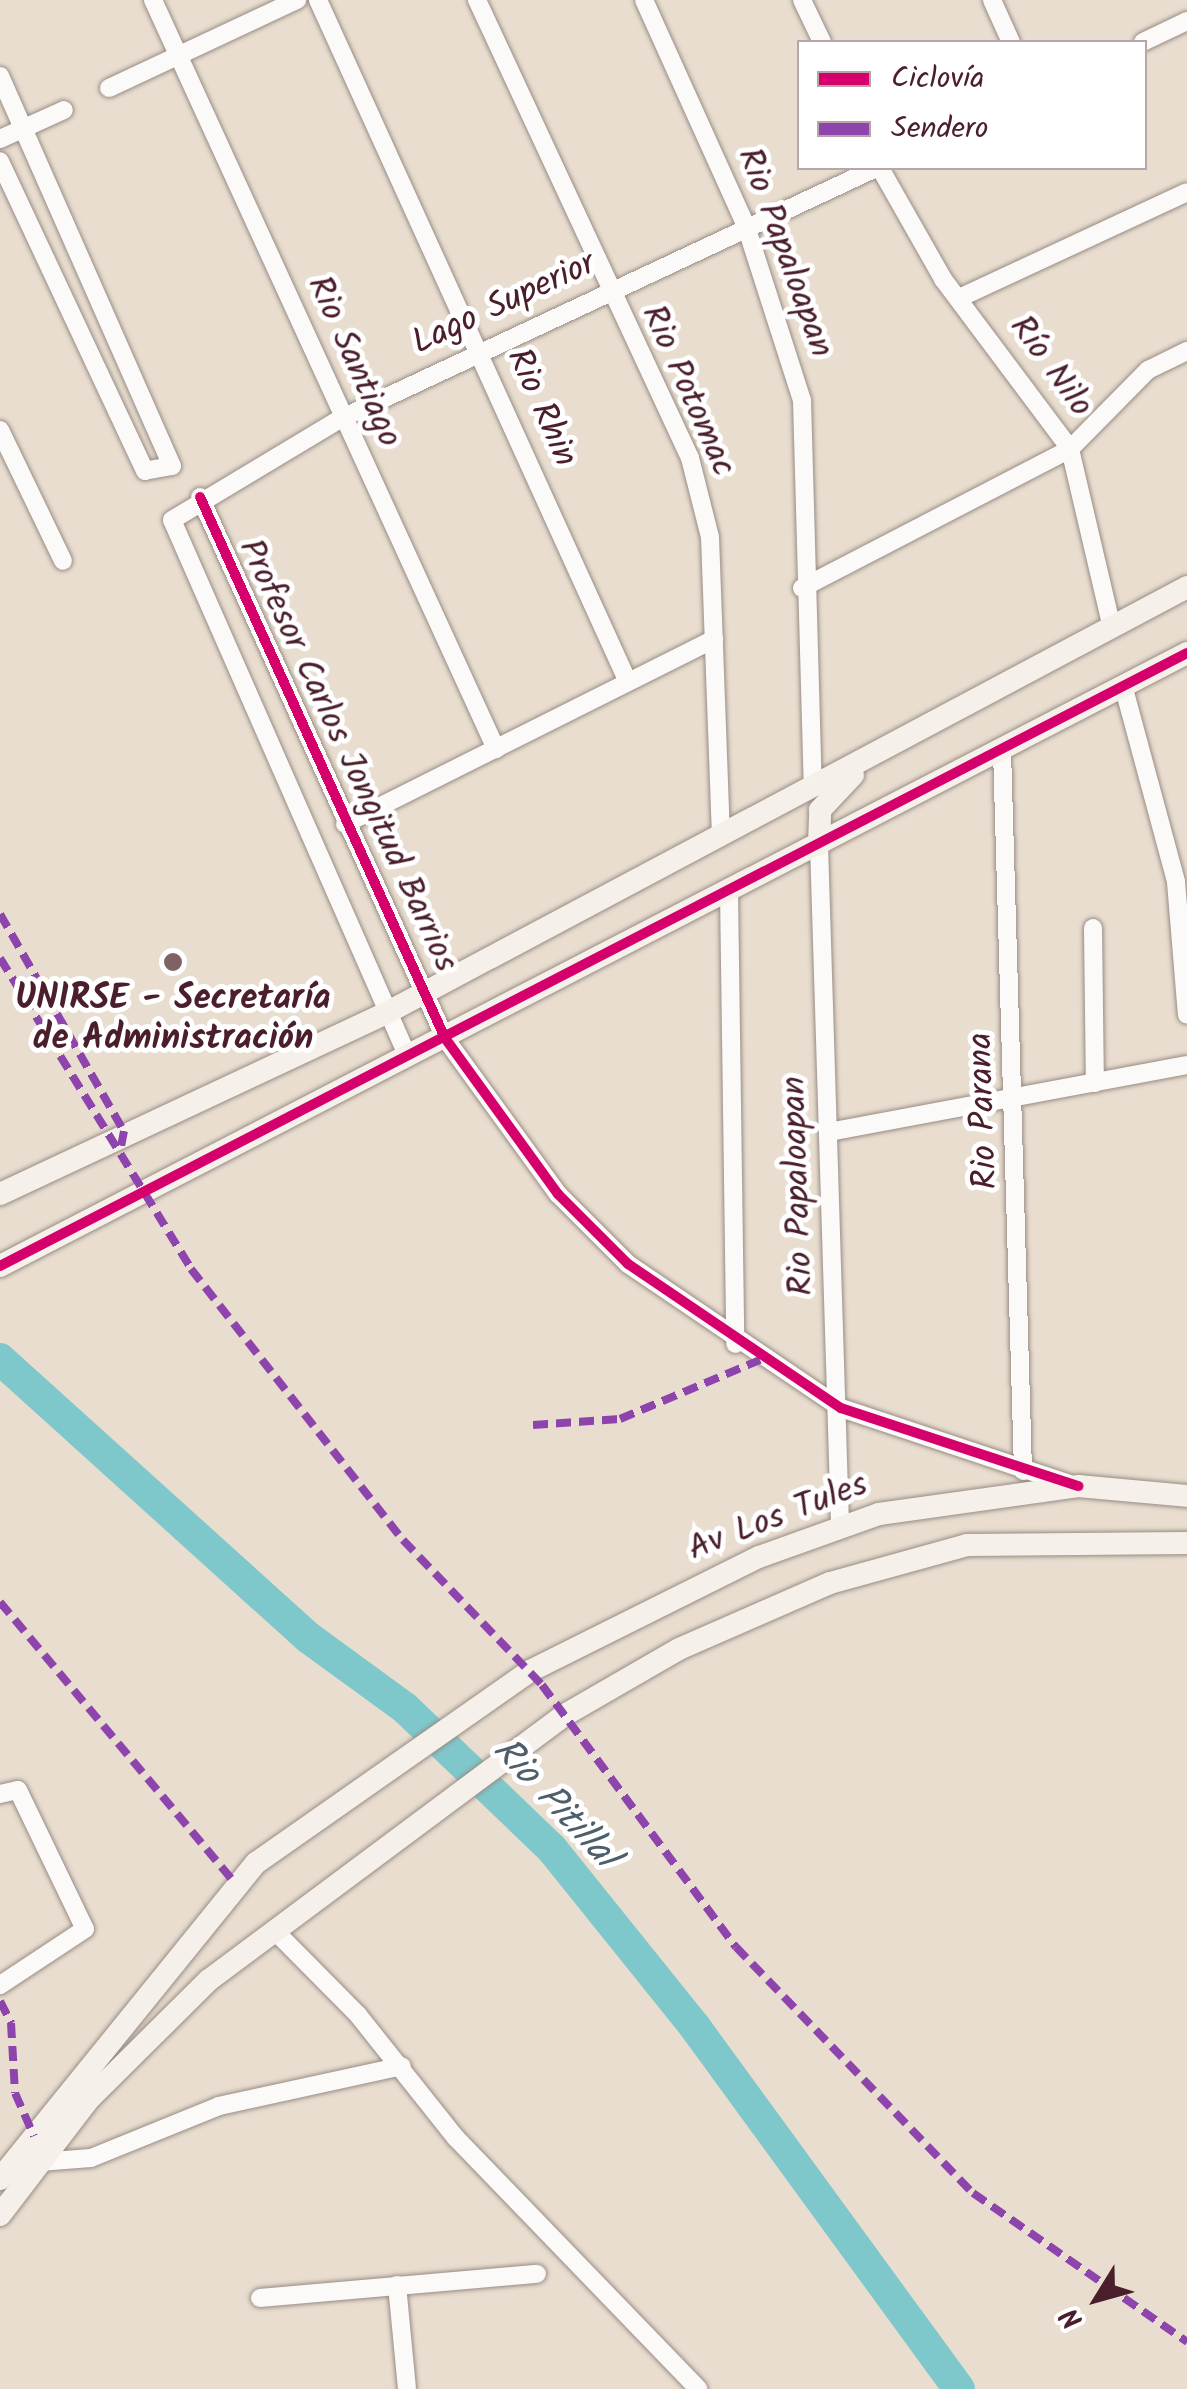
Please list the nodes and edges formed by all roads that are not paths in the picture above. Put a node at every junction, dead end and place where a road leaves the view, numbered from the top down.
1 (153, 0) edge
2 (297, 0) edge
3 (318, 0) edge
4 (477, 0) edge
5 (644, 0) edge
6 (802, 0) edge
7 (992, 0) edge
8 (1187, 21) edge
9 (821, 40) edge
10 (1010, 40) edge
11 (1147, 40) edge
12 (178, 54) junction
13 (0, 76) edge
14 (109, 88) dead end
15 (64, 110) dead end
16 (24, 128) junction
17 (0, 139) edge
18 (0, 161) edge
19 (873, 170) edge
20 (879, 170) edge
21 (1187, 192) edge
22 (746, 226) junction
23 (607, 290) junction
24 (959, 298) junction
25 (480, 350) junction
26 (1187, 351) edge
27 (342, 418) junction
28 (0, 430) edge
29 (1070, 449) junction
30 (200, 497) junction
31 (172, 520) joint
32 (63, 561) dead end
33 (1187, 586) edge
34 (802, 588) junction
35 (246, 613) junction
36 (217, 625) junction
37 (1112, 628) junction
38 (714, 640) junction
39 (1187, 652) edge
40 (627, 680) junction
41 (1123, 685) junction
42 (932, 725) junction
43 (496, 750) junction
44 (1002, 750) junction
45 (813, 782) junction
46 (344, 824) junction
47 (721, 836) junction
48 (818, 845) junction
49 (729, 891) junction
50 (1093, 928) dead end
51 (426, 992) junction
52 (390, 1011) junction
53 (1187, 1014) edge
54 (445, 1038) junction
55 (406, 1056) junction
56 (1187, 1065) edge
57 (1095, 1082) junction
58 (1017, 1097) junction
59 (829, 1132) junction
60 (0, 1194) edge
61 (0, 1266) edge
62 (736, 1344) junction
63 (841, 1408) junction
64 (1023, 1471) junction
65 (1078, 1486) junction
66 (1187, 1496) edge
67 (840, 1524) junction
68 (1187, 1543) edge
69 (9, 1792) edge
70 (275, 1930) junction
71 (0, 1985) edge
72 (402, 2066) junction
73 (39, 2162) junction
74 (0, 2180) edge
75 (0, 2215) edge
76 (537, 2274) dead end
77 (396, 2284) junction
78 (260, 2298) dead end
79 (407, 2389) edge
80 (698, 2389) edge

1 - 12 street, Rio Santiago
2 - 12 street
3 - 25 street, Rio Rhin
4 - 23 street, Rio Potomac
5 - 22 street, Rio Papaloapan
6 - 9 street
7 - 10 street
8 - 11 street
12 - 14 street
12 - 27 street, Rio Santiago
13 - 16 street
15 - 16 street
16 - 17 street
16 - 18 street
19 - 22 street, Lago Superior
20 - 24 street, Río Nilo
21 - 24 street
22 - 23 street, Lago Superior
22 - 34 street, Rio Papaloapan
23 - 25 street, Lago Superior
23 - 38 street, Rio Potomac
24 - 29 street, Río Nilo
25 - 27 street, Lago Superior
25 - 40 street, Rio Rhin
26 - 29 street
27 - 30 street, Lago Superior
27 - 43 street, Rio Santiago
28 - 32 street
29 - 34 street
29 - 37 street, Río Nilo
30 - 31 street, Lago Superior
30 - 35 street, Profesor Carlos Jongitud Barrios
31 - 36 street, Profesor Carlos Jongitud Barrios
33 - 37 street
34 - 45 street, Rio Papaloapan
35 - 36 street
35 - 46 street, Profesor Carlos Jongitud Barrios
36 - 52 street, Profesor Carlos Jongitud Barrios
37 - 42 street
38 - 40 street
38 - 47 street, Rio Potomac
39 - 41 street
40 - 43 street
41 - 44 street
41 - 53 street
42 - 45 street
42 - 48 street
43 - 46 street
44 - 48 street
44 - 58 street, Rio Parana
45 - 47 street
46 - 51 street, Profesor Carlos Jongitud Barrios
47 - 51 street
48 - 49 street
48 - 59 street, Rio Papaloapan
49 - 54 street
49 - 62 street
50 - 57 street
51 - 52 street
51 - 54 street, Profesor Carlos Jongitud Barrios
52 - 55 street, Profesor Carlos Jongitud Barrios
52 - 60 street
54 - 55 street
54 - 62 street, Profesor Carlos Jongitud Barrios
55 - 61 street
56 - 57 street
57 - 58 street
58 - 59 street
58 - 64 street, Rio Parana
59 - 63 street, Rio Papaloapan
62 - 63 street, Profesor Carlos Jongitud Barrios
63 - 64 street, Profesor Carlos Jongitud Barrios
63 - 67 street, Rio Papaloapan
64 - 65 street, Profesor Carlos Jongitud Barrios
65 - 66 street, Av Los Tules
65 - 67 street, Av Los Tules
67 - 74 street, Av Los Tules
68 - 70 street
69 - 71 street
70 - 72 street
70 - 73 street
72 - 73 street
72 - 80 street
73 - 75 street
76 - 77 street
77 - 78 street
77 - 79 street

